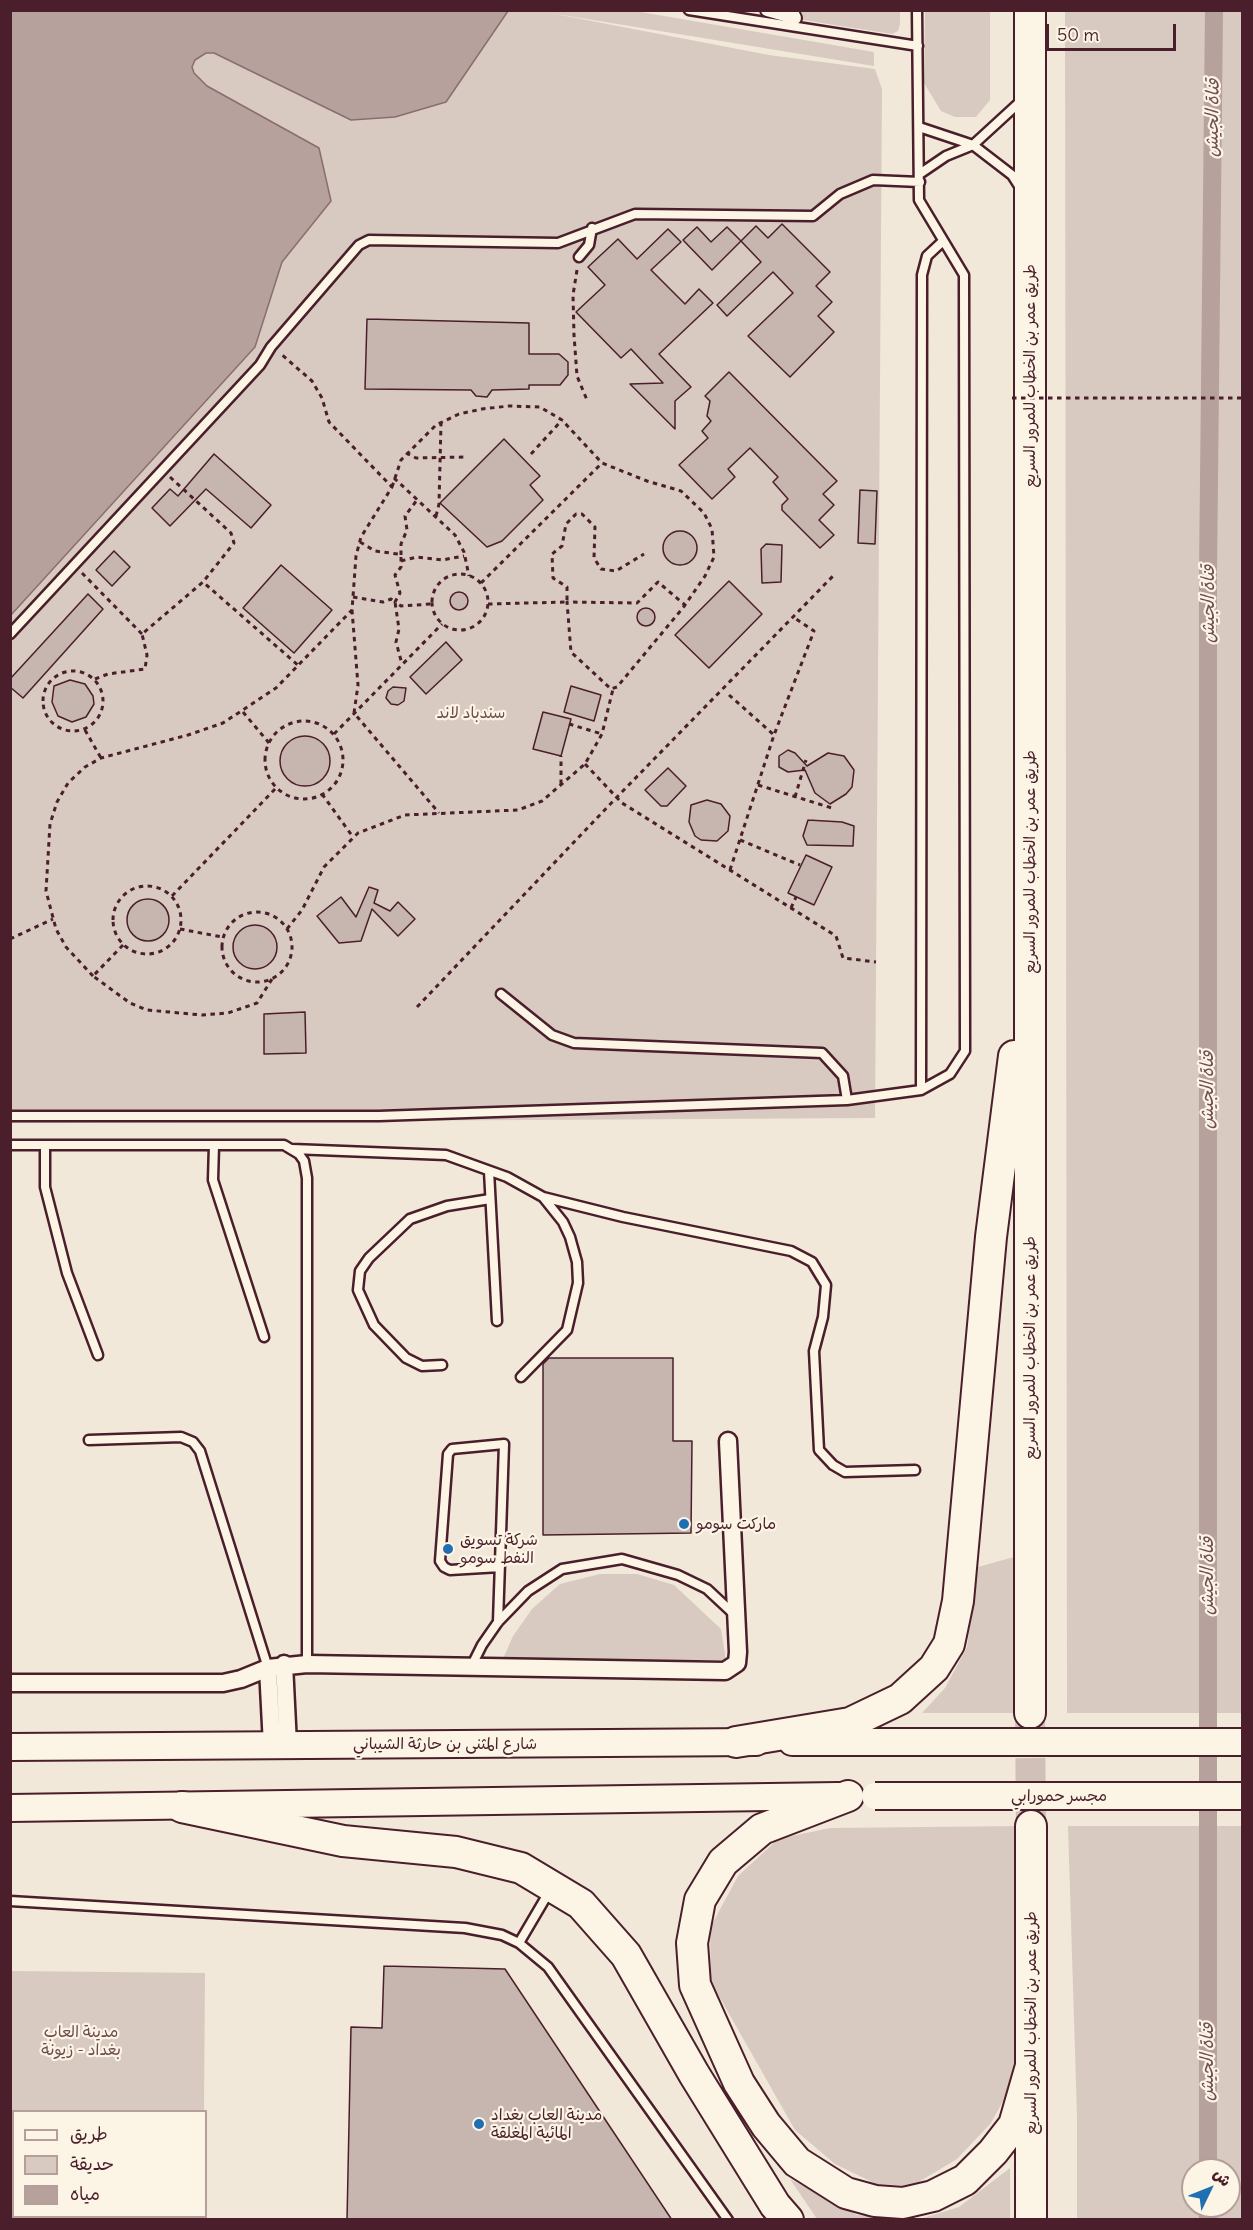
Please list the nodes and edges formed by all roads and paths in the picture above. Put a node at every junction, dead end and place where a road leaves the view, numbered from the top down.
1 (689, 10) edge
2 (767, 10) edge
3 (791, 10) edge
4 (917, 10) edge
5 (1030, 10) edge
6 (918, 46) junction
7 (1030, 93) junction
8 (919, 127) junction
9 (973, 145) junction
10 (920, 177) junction
11 (1030, 202) junction
12 (592, 228) junction
13 (942, 242) junction
14 (579, 258) joint
15 (271, 347) junction
16 (1012, 398) dead end
17 (1242, 398) edge
18 (587, 400) dead end
19 (562, 420) junction
20 (441, 423) junction
21 (406, 453) junction
22 (531, 454) dead end
23 (467, 457) dead end
24 (440, 459) junction
25 (602, 463) junction
26 (162, 470) junction
27 (394, 478) junction
28 (392, 487) junction
29 (417, 500) junction
30 (436, 517) junction
31 (360, 542) junction
32 (644, 554) dead end
33 (464, 556) junction
34 (401, 559) junction
35 (74, 566) junction
36 (469, 576) junction
37 (833, 576) dead end
38 (203, 582) junction
39 (481, 583) junction
40 (353, 597) junction
41 (395, 602) junction
42 (567, 602) junction
43 (432, 604) junction
44 (488, 604) junction
45 (685, 606) junction
46 (352, 610) junction
47 (793, 617) junction
48 (442, 624) junction
49 (10, 634) edge
50 (142, 634) junction
51 (402, 664) junction
52 (299, 666) junction
53 (94, 679) junction
54 (614, 688) junction
55 (729, 695) dead end
56 (243, 711) junction
57 (354, 713) junction
58 (569, 724) dead end
59 (85, 730) junction
60 (334, 734) junction
61 (602, 734) junction
62 (774, 735) junction
63 (268, 743) junction
64 (561, 756) dead end
65 (101, 758) junction
66 (806, 760) dead end
67 (585, 764) junction
68 (561, 785) junction
69 (758, 785) junction
70 (277, 788) junction
71 (322, 794) junction
72 (617, 797) junction
73 (795, 797) junction
74 (835, 809) dead end
75 (439, 813) junction
76 (353, 837) junction
77 (740, 840) junction
78 (800, 865) dead end
79 (730, 870) junction
80 (171, 896) junction
81 (796, 897) dead end
82 (791, 908) junction
83 (53, 919) junction
84 (1030, 928) junction
85 (180, 929) junction
86 (287, 929) junction
87 (223, 937) junction
88 (10, 939) edge
89 (123, 945) junction
90 (876, 962) dead end
91 (93, 976) junction
92 (272, 979) junction
93 (501, 994) dead end
94 (417, 1007) dead end
95 (921, 1090) junction
96 (847, 1100) junction
97 (10, 1116) edge
98 (10, 1144) edge
99 (45, 1144) junction
100 (214, 1145) junction
101 (292, 1149) junction
102 (489, 1172) junction
103 (543, 1197) junction
104 (490, 1199) junction
105 (497, 1321) dead end
106 (264, 1337) dead end
107 (98, 1355) dead end
108 (442, 1365) dead end
109 (521, 1377) dead end
110 (90, 1440) dead end
111 (728, 1441) dead end
112 (915, 1470) dead end
113 (500, 1567) junction
114 (736, 1617) junction
115 (498, 1622) junction
116 (307, 1664) junction
117 (276, 1666) junction
118 (471, 1667) junction
119 (10, 1683) edge
120 (1030, 1713) tunnel mouth
121 (736, 1742) junction
122 (1242, 1742) edge
123 (280, 1745) junction
124 (10, 1748) edge
125 (861, 1796) junction
126 (1242, 1796) edge
127 (182, 1807) junction
128 (10, 1808) edge
129 (1030, 1826) tunnel mouth
130 (552, 1887) junction
131 (10, 1901) edge
132 (519, 1943) junction
133 (1030, 2066) junction
134 (728, 2220) edge
135 (788, 2220) edge
136 (1031, 2220) edge

1 - 6 lane
2 - 3 street
4 - 6 lane
5 - 7 highway, طريق عمر بن الخطاب للمرور السريع
6 - 8 lane
7 - 9 lane
7 - 11 highway, طريق عمر بن الخطاب للمرور السريع
8 - 9 lane
8 - 10 lane
9 - 10 lane
9 - 11 lane
10 - 12 lane
10 - 13 lane
11 - 84 highway, طريق عمر بن الخطاب للمرور السريع
12 - 14 lane
12 - 15 lane
13 - 95 lane
13 - 95 lane
14 - 18 path
15 - 26 lane
15 - 28 path
16 - 17 path, bridge
19 - 20 path
19 - 22 path
19 - 25 path
20 - 21 path
20 - 24 path
21 - 24 path
21 - 27 path
23 - 24 path
24 - 30 path
25 - 39 path
25 - 45 path
26 - 35 lane
26 - 38 path
27 - 28 path
27 - 29 path
28 - 31 path
29 - 30 path
29 - 34 path
30 - 33 path
31 - 34 path
31 - 40 path
32 - 42 path
33 - 34 path
33 - 36 path
34 - 41 path
35 - 49 lane
35 - 50 path
36 - 39 path
36 - 43 path
37 - 47 path
38 - 50 path
38 - 52 path
39 - 44 path
40 - 41 path
40 - 46 path
41 - 43 path
41 - 51 path
42 - 44 path
42 - 45 path
42 - 54 path
43 - 48 path
44 - 48 path
45 - 54 path
46 - 52 path
46 - 57 path
47 - 62 path
47 - 72 path
48 - 51 path
50 - 53 path
51 - 57 path
52 - 56 path
53 - 59 path
53 - 59 path
54 - 61 path
55 - 62 path
56 - 63 path
56 - 65 path
57 - 60 path
57 - 75 path
58 - 61 path
59 - 65 path
60 - 63 path
60 - 71 path
61 - 67 path
62 - 69 path
63 - 70 path
64 - 68 path
65 - 83 path
66 - 73 path
67 - 68 path
67 - 72 path
68 - 75 path
69 - 73 path
69 - 77 path
70 - 71 path
70 - 80 path
71 - 76 path
72 - 79 path
72 - 94 path
73 - 74 path
75 - 76 path
76 - 86 path
77 - 78 path
77 - 79 path
79 - 82 path
80 - 85 path
80 - 89 path
81 - 82 path
82 - 90 path
83 - 88 path
83 - 91 path
84 - 120 highway, طريق عمر بن الخطاب للمرور السريع
84 - 121 highway
85 - 87 path
85 - 89 path
86 - 87 path
86 - 92 path
87 - 92 path
89 - 91 path
91 - 92 path
93 - 96 lane
95 - 96 lane
96 - 97 lane
98 - 99 lane
99 - 100 lane
99 - 107 lane
100 - 101 lane
100 - 106 lane
101 - 102 lane
101 - 116 lane
102 - 103 lane
102 - 104 lane
103 - 109 lane
103 - 112 lane
104 - 105 lane
104 - 108 lane
110 - 117 lane
111 - 114 street
113 - 113 lane
113 - 115 lane
114 - 115 lane
114 - 118 street
115 - 118 lane
116 - 117 street
116 - 118 street
117 - 119 street
117 - 123 street
121 - 122 main road, شارع المثنى بن حارثة الشيباني, bridge
121 - 123 main road, شارع المثنى بن حارثة الشيباني
123 - 124 main road, شارع المثنى بن حارثة الشيباني
125 - 126 main road, مجسر حمورابي, bridge
125 - 127 main road
125 - 133 highway
127 - 128 main road
127 - 130 highway
129 - 133 highway, طريق عمر بن الخطاب للمرور السريع
130 - 132 lane
130 - 135 highway
131 - 132 lane
132 - 134 lane
133 - 136 highway, طريق عمر بن الخطاب للمرور السريع

